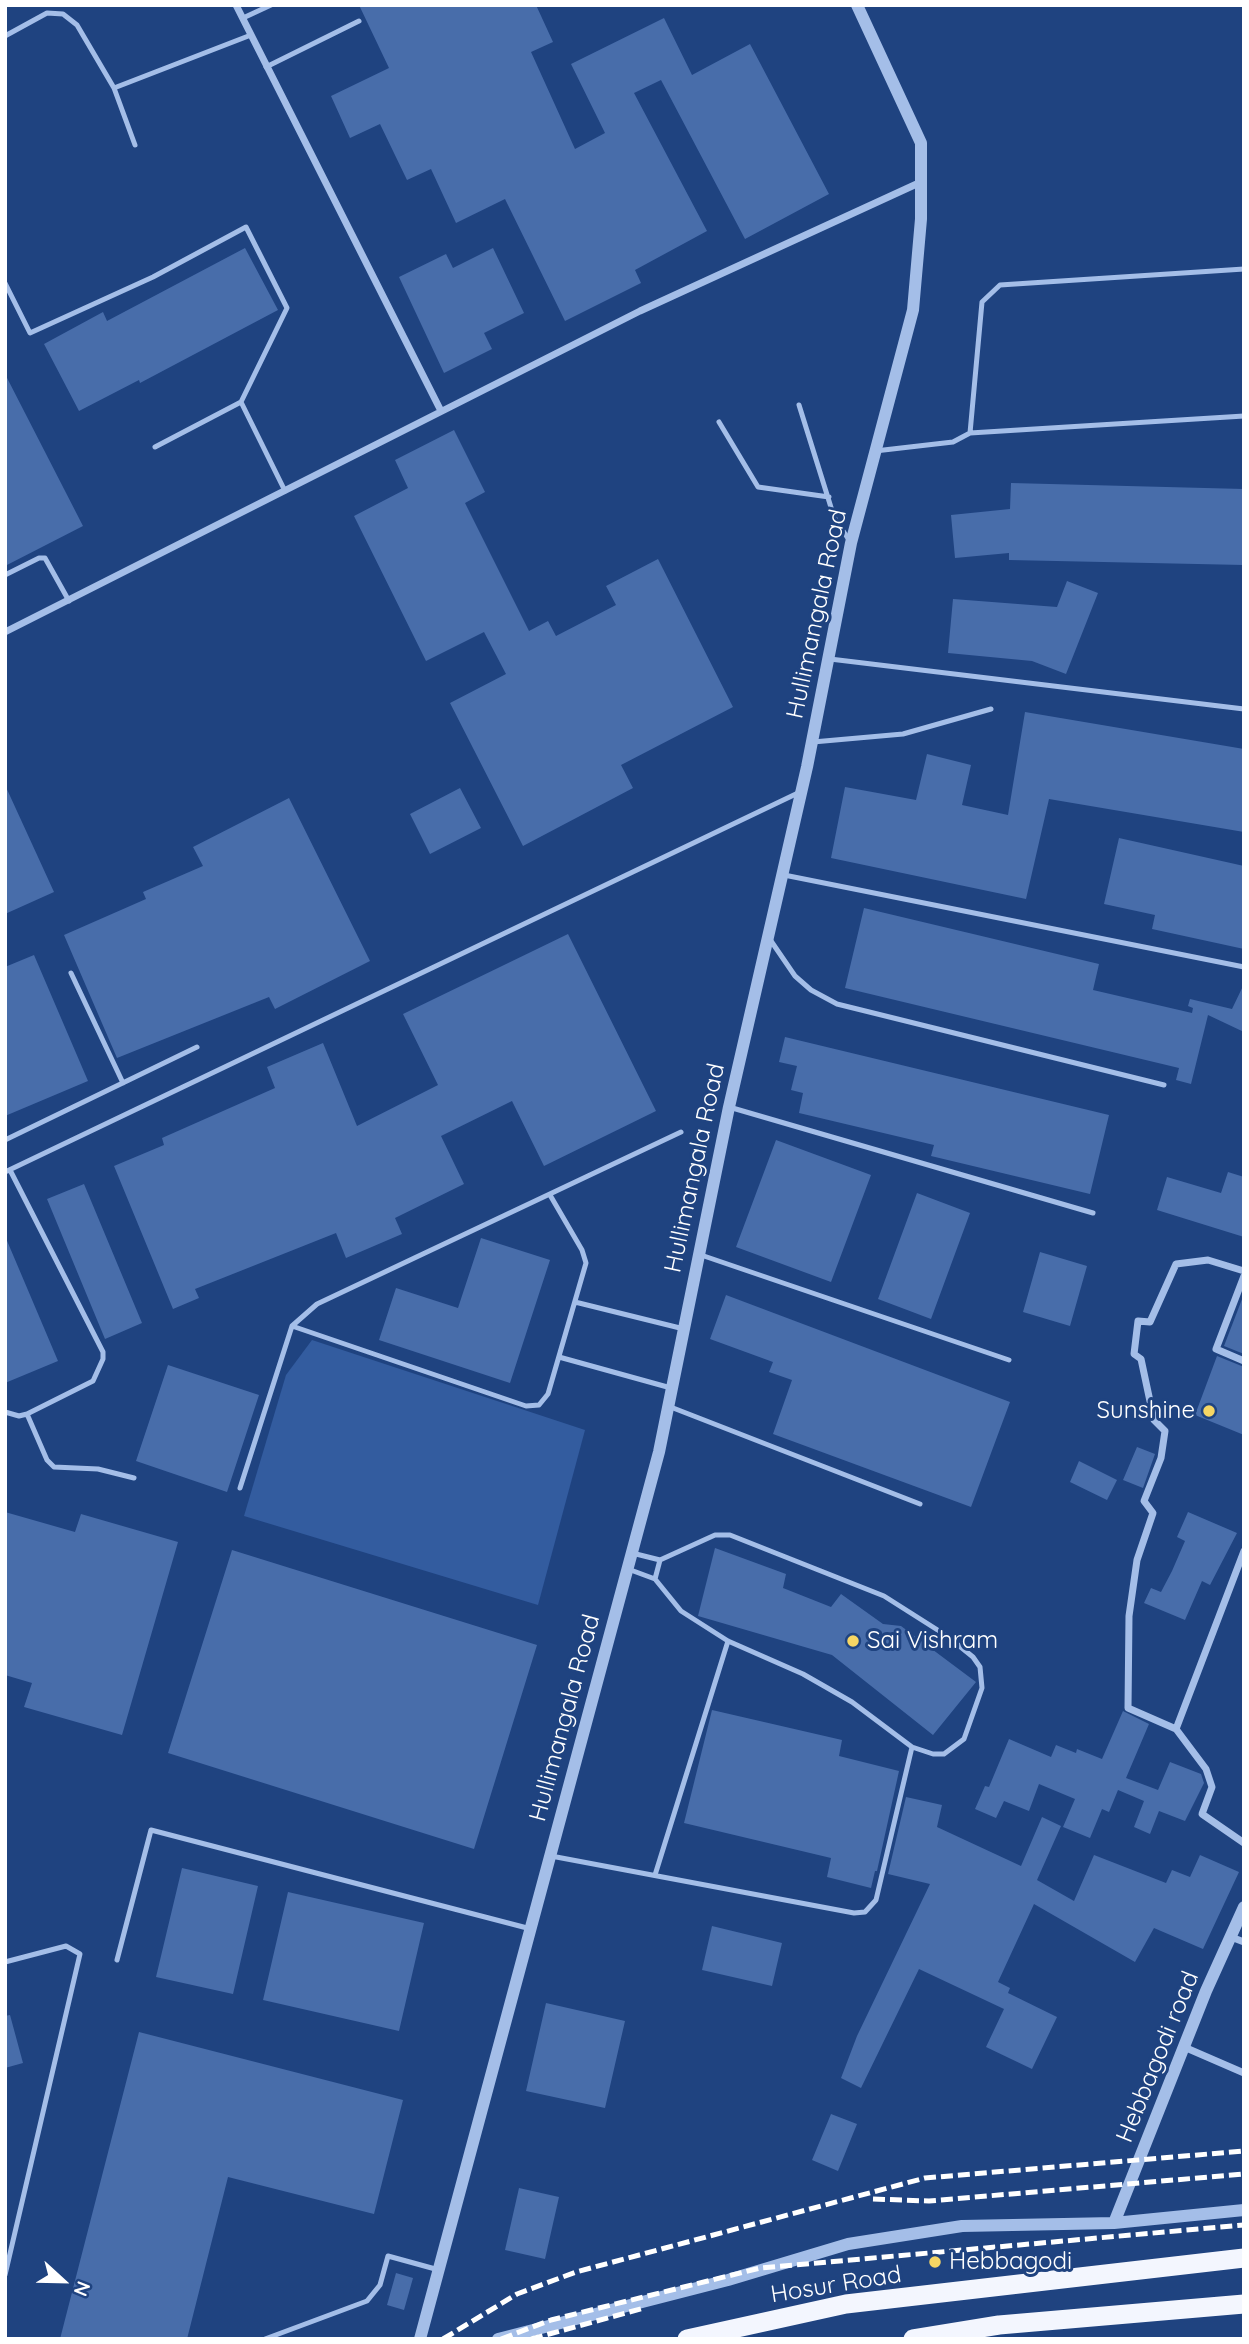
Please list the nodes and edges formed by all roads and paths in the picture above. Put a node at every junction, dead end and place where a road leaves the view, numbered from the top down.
1 (236, 5) edge
2 (271, 5) edge
3 (857, 5) edge
4 (243, 18) junction
5 (359, 20) dead end
6 (251, 35) junction
7 (5, 36) edge
8 (266, 67) junction
9 (114, 88) junction
10 (135, 145) dead end
11 (921, 182) junction
12 (1244, 269) edge
13 (5, 283) edge
14 (241, 402) junction
15 (799, 405) dead end
16 (441, 411) junction
17 (1244, 416) edge
18 (719, 422) dead end
19 (970, 433) junction
20 (155, 447) dead end
21 (876, 451) junction
22 (285, 491) junction
23 (829, 497) junction
24 (851, 543) junction
25 (5, 575) edge
26 (69, 601) junction
27 (5, 632) edge
28 (828, 659) junction
29 (991, 709) dead end
30 (1244, 709) edge
31 (811, 742) junction
32 (799, 792) junction
33 (780, 874) junction
34 (766, 933) junction
35 (1244, 967) edge
36 (71, 972) dead end
37 (197, 1047) dead end
38 (123, 1083) junction
39 (1164, 1086) dead end
40 (729, 1107) junction
41 (681, 1132) dead end
42 (5, 1140) edge
43 (8, 1171) edge
44 (550, 1195) junction
45 (1093, 1213) dead end
46 (699, 1254) junction
47 (1244, 1274) edge
48 (575, 1302) junction
49 (292, 1325) junction
50 (684, 1329) junction
51 (559, 1357) junction
52 (1009, 1360) dead end
53 (1244, 1361) edge
54 (671, 1388) junction
55 (668, 1406) junction
56 (5, 1412) edge
57 (27, 1414) junction
58 (134, 1478) dead end
59 (240, 1488) dead end
60 (920, 1504) dead end
61 (1244, 1551) edge
62 (632, 1553) junction
63 (660, 1560) junction
64 (627, 1569) junction
65 (655, 1579) junction
66 (728, 1641) junction
67 (1176, 1729) junction
68 (912, 1747) junction
69 (1244, 1843) edge
70 (550, 1856) junction
71 (655, 1875) junction
72 (1244, 1907) edge
73 (531, 1929) junction
74 (1231, 1937) junction
75 (1244, 1942) edge
76 (117, 1960) dead end
77 (5, 1962) edge
78 (1184, 2047) junction
79 (1244, 2073) edge
80 (1244, 2210) edge
81 (1114, 2223) junction
82 (1244, 2258) edge
83 (439, 2270) junction
84 (5, 2276) edge
85 (1244, 2304) edge
86 (265, 2339) edge
87 (420, 2339) edge
88 (498, 2339) edge
89 (687, 2339) edge
90 (913, 2339) edge

1 - 4 street
2 - 4 lane
3 - 11 street, Hullimangala Road
4 - 6 street
5 - 8 lane
6 - 8 street
6 - 9 lane
7 - 9 lane
8 - 16 street
9 - 10 lane
11 - 16 street
11 - 21 street, Hullimangala Road
12 - 19 lane
13 - 14 lane
14 - 20 lane
14 - 22 lane
15 - 23 lane
16 - 22 street
17 - 19 lane
18 - 23 lane
19 - 21 lane
21 - 24 street, Hullimangala Road
22 - 26 street
23 - 24 lane
24 - 28 street, Hullimangala Road
25 - 26 lane
26 - 27 street
28 - 30 lane
28 - 31 street, Hullimangala Road
29 - 31 lane
31 - 32 street, Hullimangala Road
32 - 33 street, Hullimangala Road
32 - 43 lane
33 - 34 street, Hullimangala Road
33 - 35 lane
34 - 39 lane
34 - 40 street, Hullimangala Road
36 - 38 lane
37 - 38 lane
38 - 42 lane
40 - 45 lane
40 - 46 street, Hullimangala Road
41 - 44 lane
43 - 57 lane
44 - 48 lane
44 - 49 lane
46 - 50 street, Hullimangala Road
46 - 52 lane
47 - 53 street
47 - 67 street
48 - 50 lane
48 - 51 lane
49 - 51 lane
49 - 59 lane
50 - 54 street, Hullimangala Road
51 - 54 lane
54 - 55 street, Hullimangala Road
55 - 60 lane
55 - 62 street, Hullimangala Road
56 - 57 lane
57 - 58 lane
61 - 67 street
62 - 63 lane
62 - 64 street, Hullimangala Road
63 - 65 lane
63 - 68 lane
64 - 65 lane
64 - 70 street, Hullimangala Road
65 - 66 lane
66 - 68 lane
66 - 71 lane
67 - 69 street
68 - 71 lane
70 - 71 lane
70 - 73 street, Hullimangala Road
72 - 74 street, Hebbagodi road
73 - 76 lane
73 - 83 street, Hullimangala Road
74 - 75 street
74 - 78 street, Hebbagodi road
77 - 84 lane
78 - 79 street
78 - 81 street, Hebbagodi road
80 - 81 street
81 - 88 street
82 - 89 highway, Hosur Road
83 - 86 lane
83 - 87 street, Hullimangala Road
85 - 90 highway

